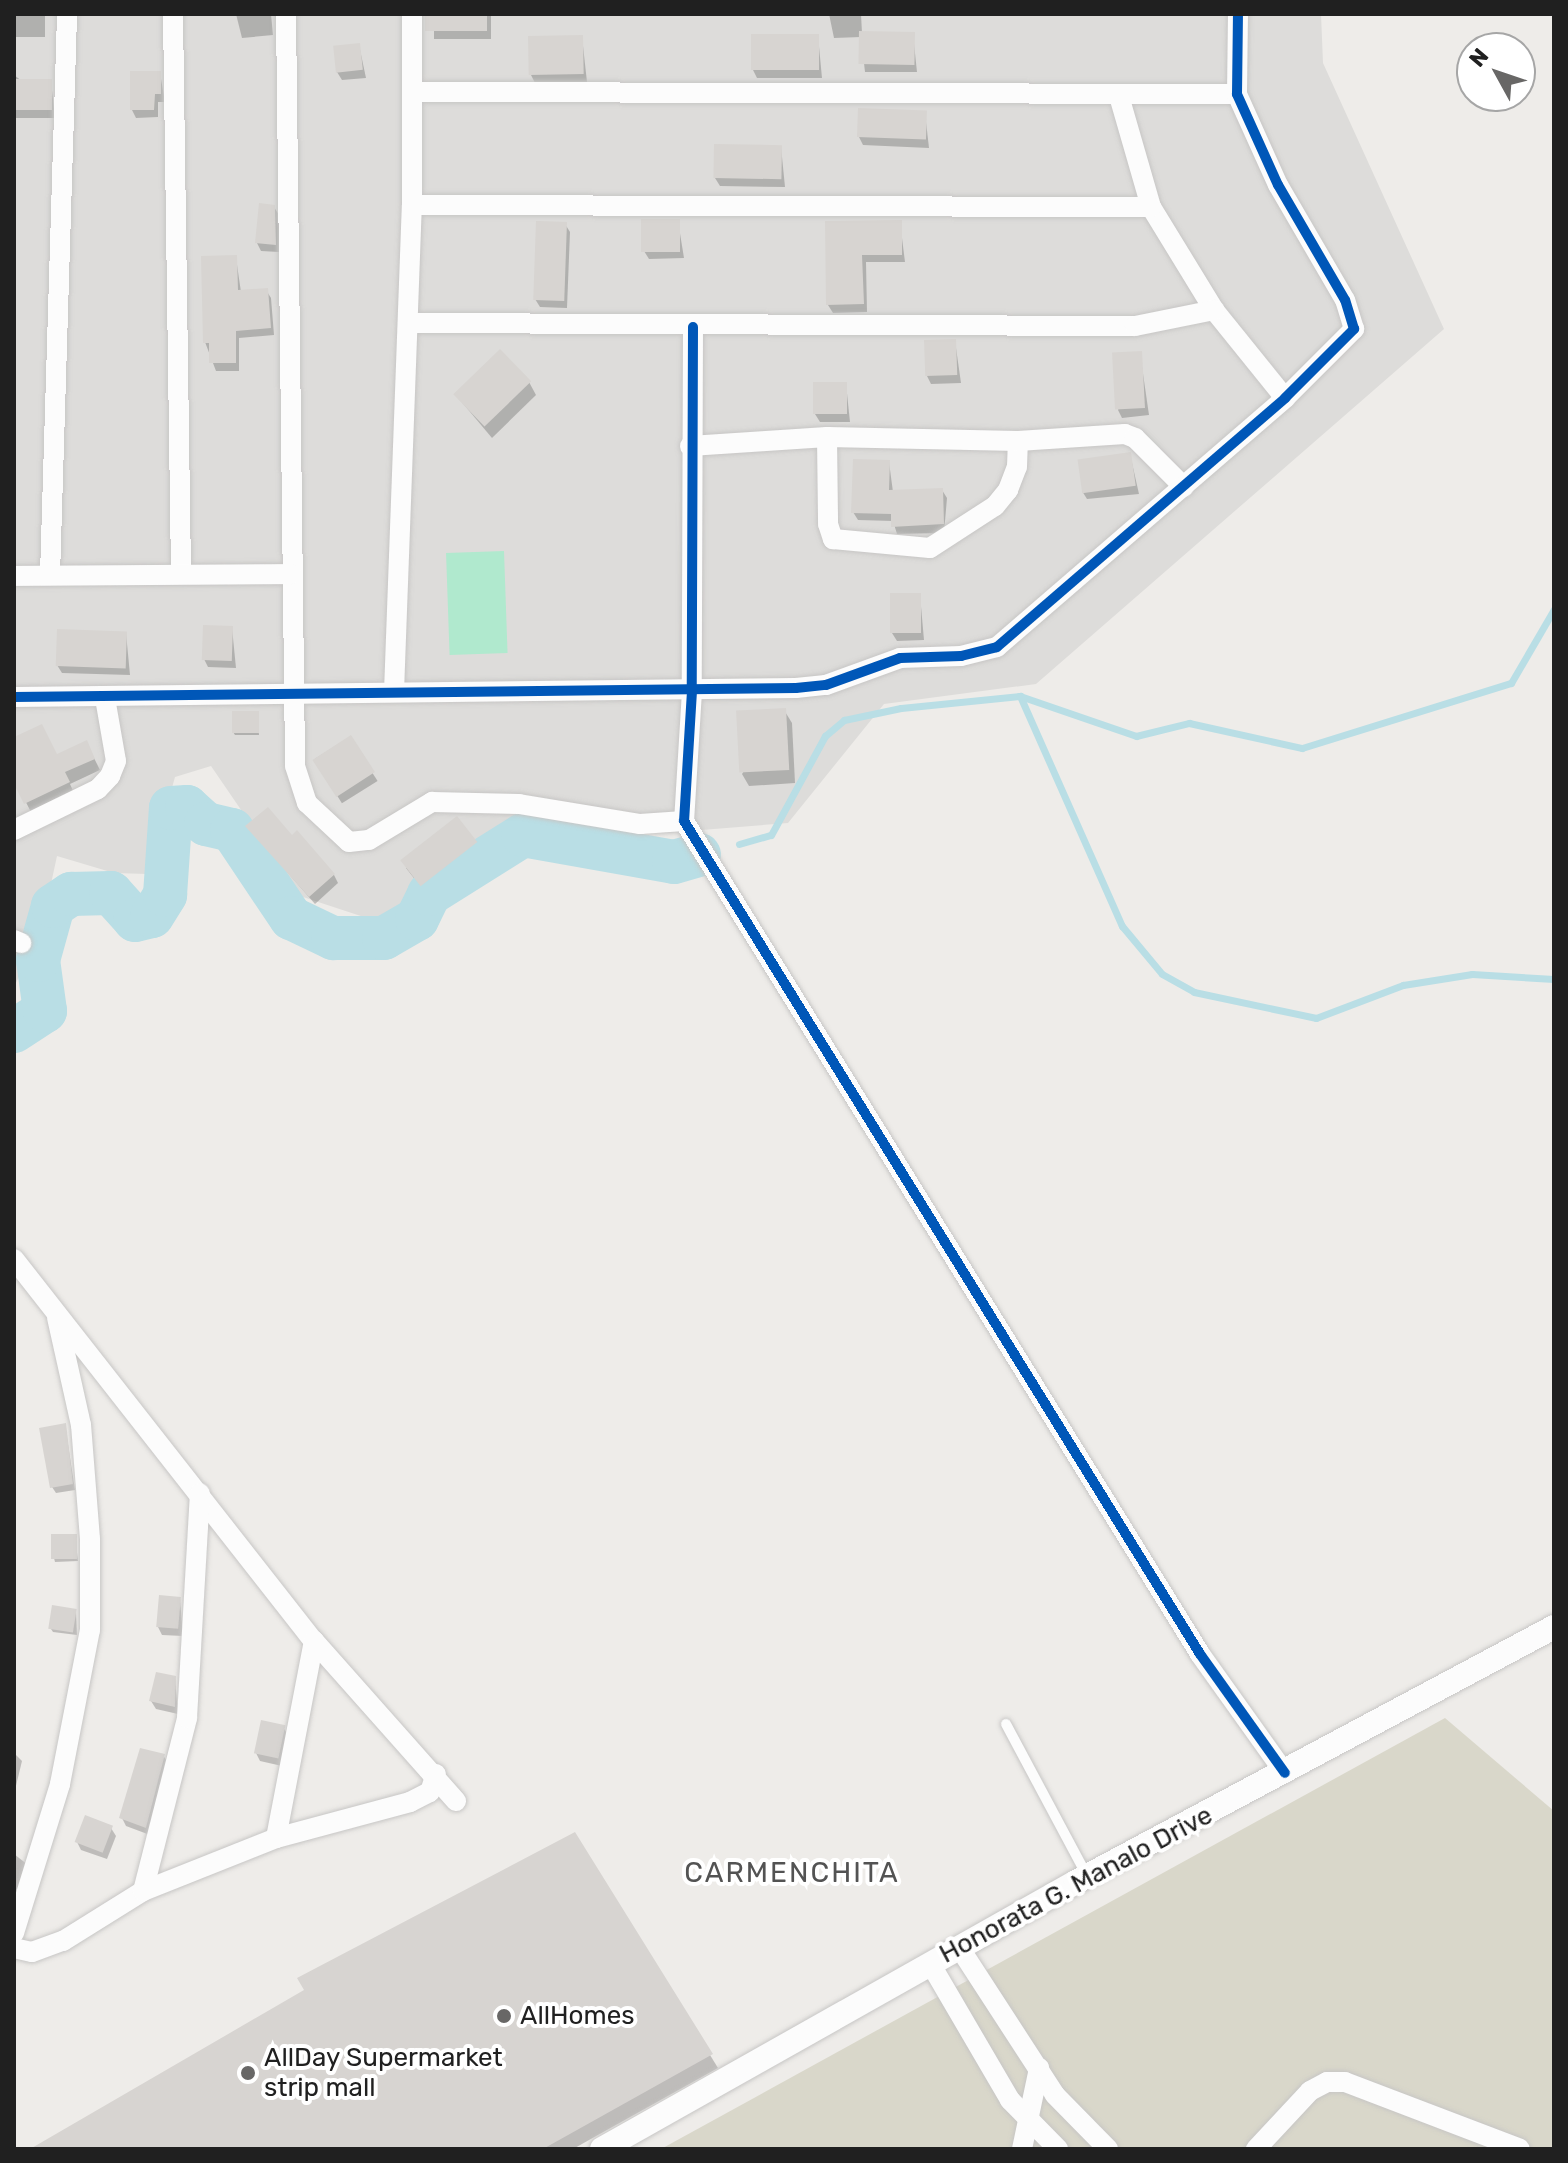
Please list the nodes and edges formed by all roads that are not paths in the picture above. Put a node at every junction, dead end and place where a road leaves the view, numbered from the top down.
1 (67, 14) edge
2 (173, 14) edge
3 (286, 14) edge
4 (412, 14) edge
5 (1238, 14) edge
6 (413, 92) junction
7 (1237, 94) junction
8 (1119, 96) junction
9 (412, 205) junction
10 (1151, 207) junction
11 (1214, 310) junction
12 (409, 323) junction
13 (693, 327) junction
14 (1285, 398) junction
15 (827, 437) junction
16 (1018, 441) junction
17 (690, 446) junction
18 (1184, 487) junction
19 (181, 574) junction
20 (291, 574) junction
21 (50, 575) junction
22 (14, 576) edge
23 (692, 691) junction
24 (294, 692) junction
25 (394, 692) junction
26 (14, 697) edge
27 (105, 698) junction
28 (684, 821) junction
29 (14, 830) edge
30 (14, 1259) edge
31 (56, 1313) junction
32 (200, 1493) junction
33 (1554, 1627) edge
34 (314, 1641) junction
35 (1006, 1724) dead end
36 (1285, 1773) junction
37 (436, 1774) junction
38 (456, 1801) dead end
39 (276, 1838) junction
40 (1087, 1876) junction
41 (143, 1891) junction
42 (14, 1933) edge
43 (959, 1947) junction
44 (14, 1948) edge
45 (930, 1963) junction
46 (1039, 2068) junction
47 (1029, 2121) junction
48 (602, 2149) edge
49 (1022, 2149) edge
50 (1058, 2149) edge
51 (1108, 2149) edge
52 (1256, 2149) edge
53 (1520, 2149) edge

1 - 21 street
2 - 19 street
3 - 20 street
4 - 6 street
5 - 7 street
6 - 8 street
6 - 9 street
7 - 8 street
7 - 14 street
8 - 10 street
9 - 10 street
9 - 12 street
10 - 11 street
11 - 13 street
11 - 14 street
12 - 13 street
12 - 25 street
13 - 17 street
14 - 18 street
15 - 16 street
15 - 16 street
15 - 17 street
16 - 18 street
17 - 23 street
18 - 23 street
19 - 20 street
19 - 21 street
20 - 24 street
21 - 22 street
23 - 25 street
23 - 28 street
24 - 25 street
24 - 27 street
24 - 28 street
26 - 27 street
27 - 29 street
28 - 36 street
30 - 31 street
31 - 32 street
31 - 42 street
32 - 34 street
32 - 41 street
33 - 36 street, Honorata G. Manalo Drive
34 - 37 street
34 - 39 street
35 - 40 lane
36 - 40 street, Honorata G. Manalo Drive
37 - 38 street
37 - 39 street
39 - 41 street
40 - 43 street, Honorata G. Manalo Drive
41 - 44 street
43 - 45 street, Honorata G. Manalo Drive
43 - 46 street
45 - 47 street
45 - 48 street, Honorata G. Manalo Drive
46 - 47 street
46 - 51 street
47 - 49 street
47 - 50 street
52 - 53 street

